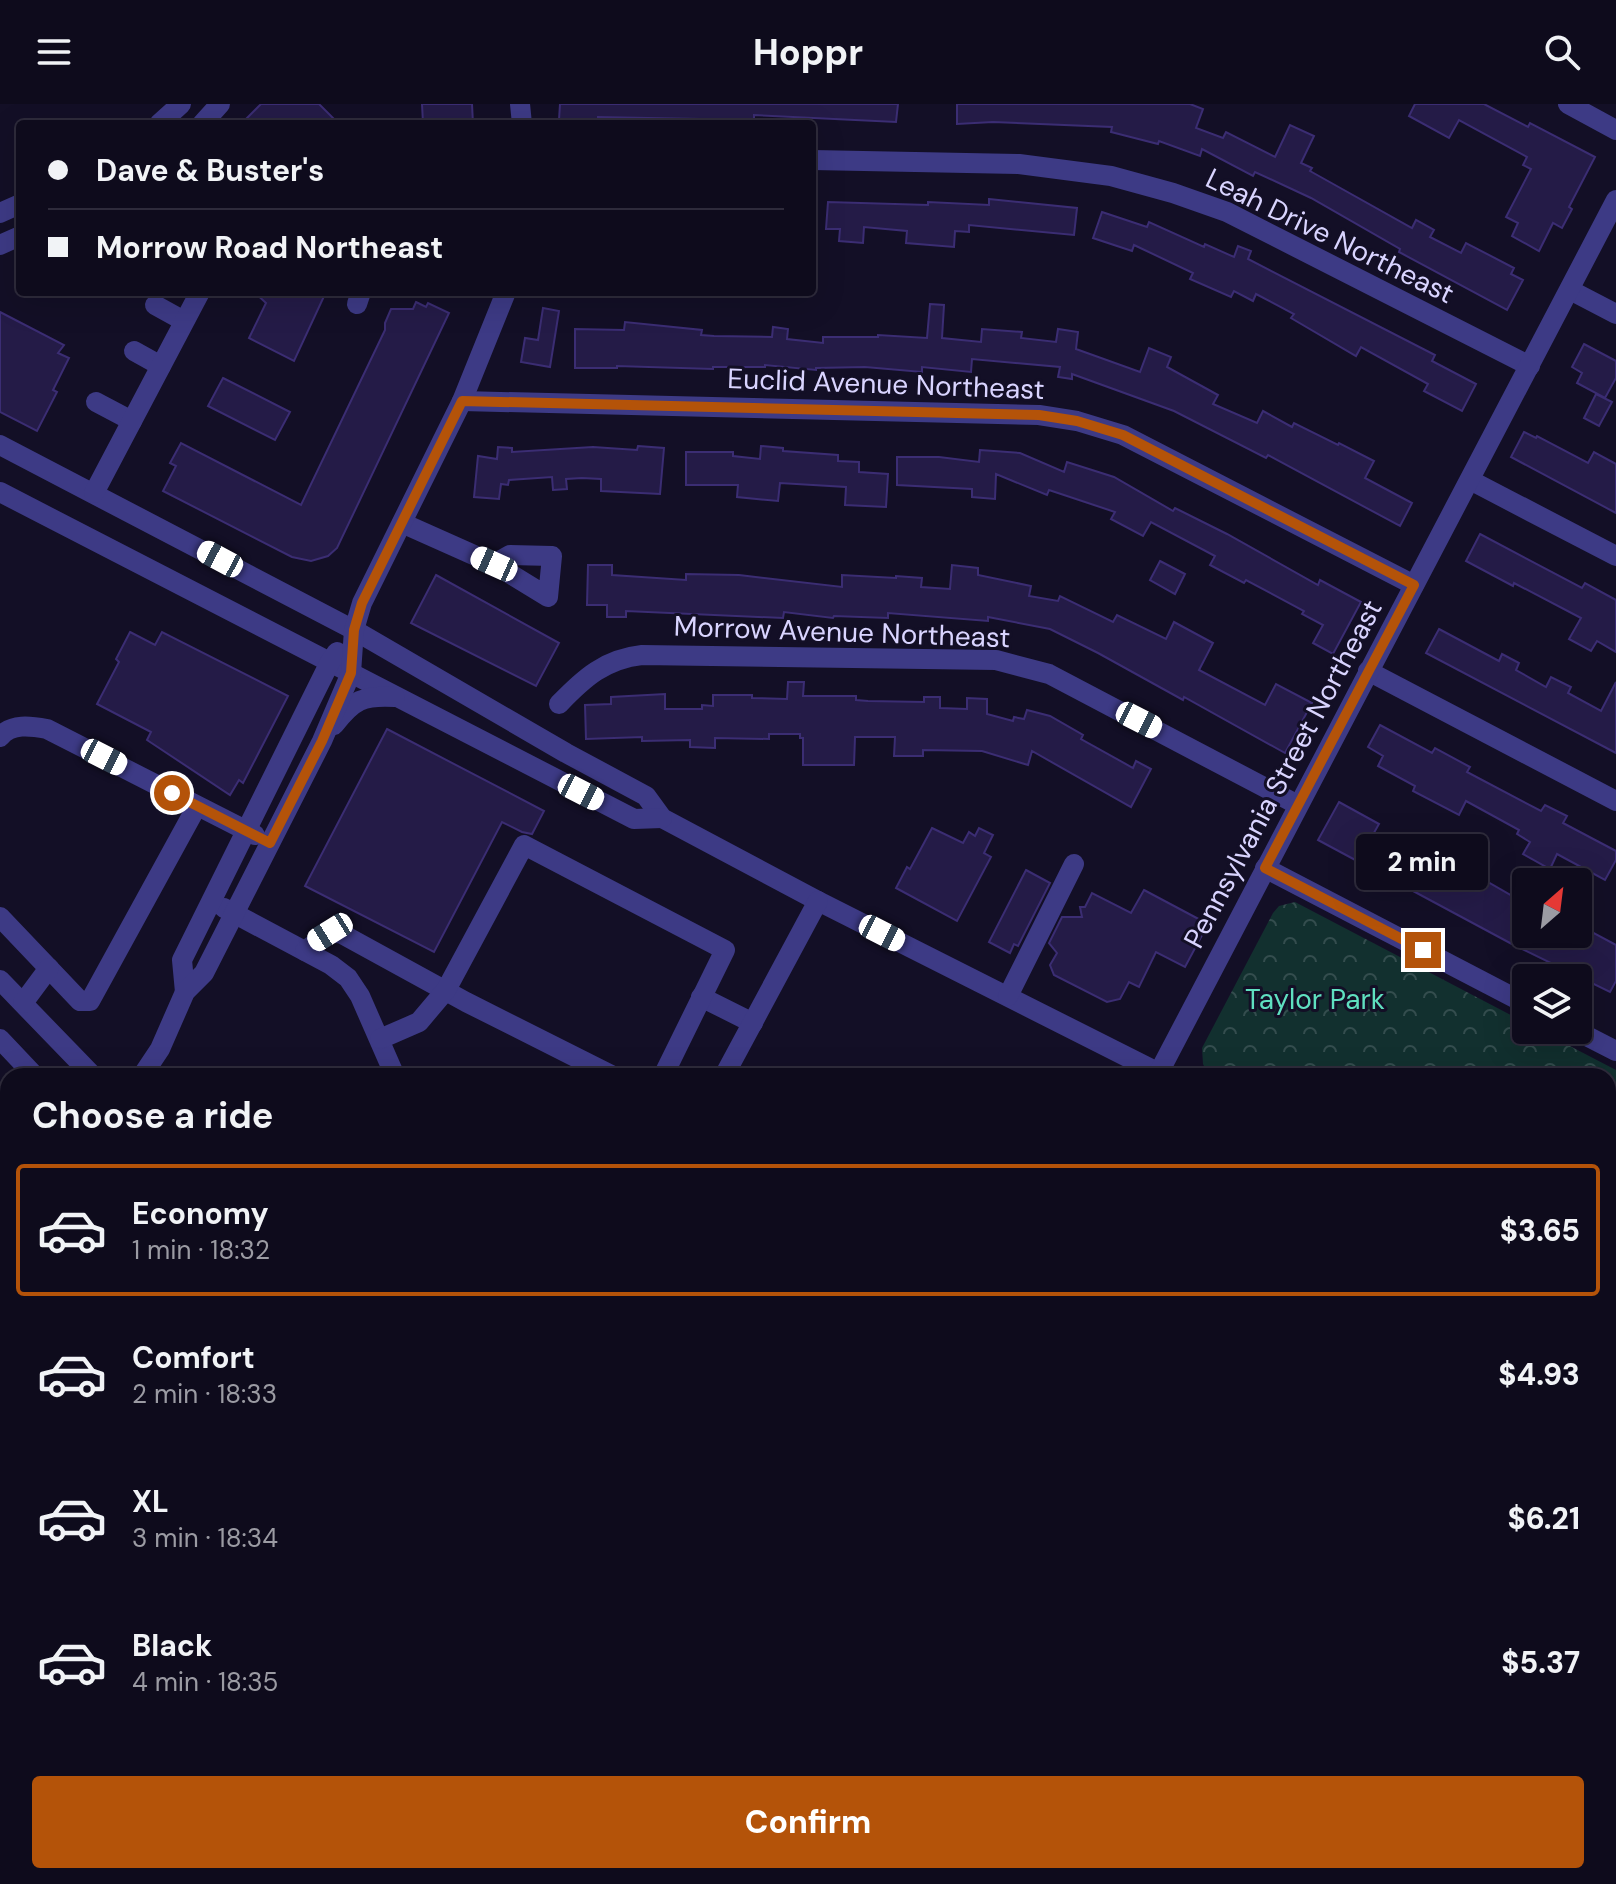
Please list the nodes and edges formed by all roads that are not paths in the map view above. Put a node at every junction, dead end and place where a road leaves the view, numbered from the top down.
1 (181, 104) edge
2 (1568, 104) edge
3 (163, 120) edge
4 (1616, 130) edge
5 (816, 160) edge
6 (1616, 200) edge
7 (1570, 290) junction
8 (198, 296) edge
9 (504, 296) edge
10 (155, 305) dead end
11 (1616, 314) edge
12 (184, 321) junction
13 (134, 351) dead end
14 (161, 366) junction
15 (1530, 366) junction
16 (462, 401) junction
17 (96, 402) dead end
18 (132, 421) junction
19 (0, 445) edge
20 (1470, 480) junction
21 (0, 492) edge
22 (94, 493) junction
23 (402, 523) junction
24 (1616, 556) edge
25 (494, 564) dead end
26 (1414, 585) junction
27 (354, 630) junction
28 (330, 662) junction
29 (1368, 671) junction
30 (351, 673) junction
31 (397, 697) junction
32 (559, 704) dead end
33 (0, 737) edge
34 (322, 741) junction
35 (1616, 801) edge
36 (1298, 805) junction
37 (197, 806) junction
38 (662, 818) junction
39 (245, 830) junction
40 (270, 843) junction
41 (1074, 864) dead end
42 (1265, 868) junction
43 (210, 901) junction
44 (818, 901) junction
45 (234, 914) junction
46 (0, 917) edge
47 (305, 951) junction
48 (49, 968) junction
49 (0, 980) edge
50 (446, 990) junction
51 (185, 992) junction
52 (1008, 996) junction
53 (701, 997) junction
54 (1512, 997) edge
55 (23, 1003) junction
56 (753, 1023) junction
57 (0, 1039) edge
58 (380, 1039) junction
59 (1592, 1039) edge
60 (1616, 1051) edge
61 (27, 1068) edge
62 (85, 1068) edge
63 (147, 1068) edge
64 (392, 1068) edge
65 (597, 1068) edge
66 (667, 1068) edge
67 (728, 1068) edge
68 (1147, 1068) edge
69 (1164, 1068) edge

1 - 3 street
2 - 4 street
5 - 15 street, Leah Drive Northeast
6 - 7 street, Pennsylvania Street Northeast
7 - 11 street
7 - 15 street, Pennsylvania Street Northeast
8 - 12 street
9 - 16 street
10 - 12 street
12 - 14 street
13 - 14 street
14 - 18 street
15 - 20 street, Pennsylvania Street Northeast
16 - 23 street
16 - 26 street, Euclid Avenue Northeast
17 - 18 street
18 - 22 street
19 - 22 street
20 - 24 street
20 - 26 street, Pennsylvania Street Northeast
21 - 28 street
22 - 27 street
23 - 25 street
23 - 27 street
26 - 29 street, Pennsylvania Street Northeast
27 - 28 street
27 - 30 street
27 - 38 street
28 - 30 street
28 - 39 street
29 - 35 street
29 - 36 street, Pennsylvania Street Northeast
30 - 31 street
30 - 34 street
31 - 34 street
31 - 38 street
32 - 36 street, Morrow Avenue Northeast
33 - 37 street
34 - 40 street
36 - 42 street, Pennsylvania Street Northeast
37 - 39 street
37 - 48 street
38 - 44 street
39 - 40 street
39 - 43 street
40 - 45 street
41 - 52 street
42 - 54 street
42 - 69 street, Pennsylvania Street Northeast
43 - 45 street
43 - 51 street
44 - 52 street
44 - 56 street
45 - 47 street
45 - 51 street
46 - 48 street
47 - 50 street
47 - 58 street
48 - 55 street
49 - 55 street
50 - 53 street
50 - 58 street
50 - 65 street
51 - 63 street
52 - 68 street
53 - 56 street
53 - 66 street
55 - 62 street
56 - 67 street
57 - 61 street
58 - 64 street
59 - 60 street

